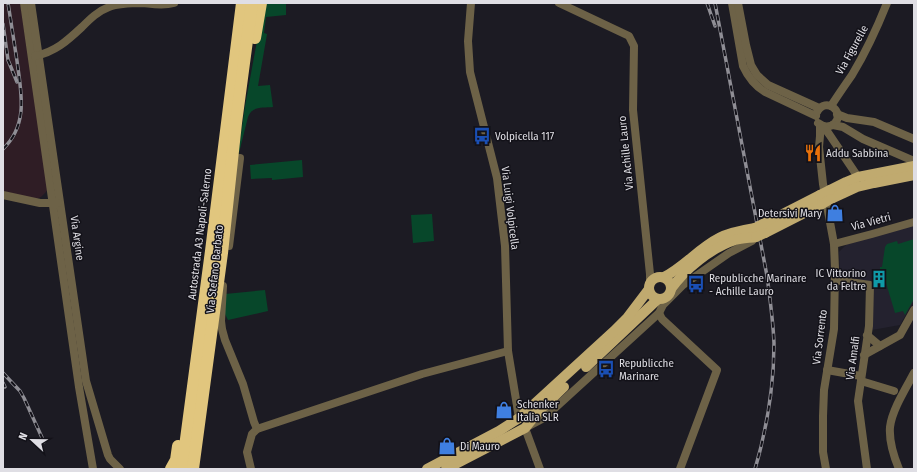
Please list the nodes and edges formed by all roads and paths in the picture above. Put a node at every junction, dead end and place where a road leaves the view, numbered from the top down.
1 (24, 3) edge
2 (31, 3) edge
3 (174, 3) edge
4 (242, 3) edge
5 (252, 3) edge
6 (262, 3) edge
7 (471, 3) edge
8 (559, 3) edge
9 (732, 3) edge
10 (738, 3) edge
11 (887, 3) edge
12 (158, 4) edge
13 (35, 56) junction
14 (831, 106) junction
15 (819, 108) junction
16 (838, 114) junction
17 (816, 116) junction
18 (236, 123) junction
19 (827, 127) junction
20 (914, 139) edge
21 (240, 158) dead end
22 (913, 167) edge
23 (858, 178) junction
24 (828, 191) junction
25 (3, 195) edge
26 (57, 203) junction
27 (914, 222) edge
28 (760, 231) junction
29 (834, 244) junction
30 (650, 269) junction
31 (662, 277) junction
32 (835, 280) junction
33 (649, 286) junction
34 (671, 289) junction
35 (658, 299) junction
36 (914, 310) edge
37 (659, 313) junction
38 (867, 335) junction
39 (198, 343) junction
40 (880, 346) junction
41 (508, 351) junction
42 (864, 355) junction
43 (827, 370) junction
44 (914, 373) edge
45 (861, 379) junction
46 (894, 391) dead end
47 (519, 418) junction
48 (525, 428) junction
49 (257, 429) junction
50 (93, 469) edge
51 (120, 469) edge
52 (171, 469) edge
53 (182, 469) edge
54 (193, 469) edge
55 (251, 469) edge
56 (427, 469) edge
57 (446, 469) edge
58 (540, 469) edge
59 (680, 469) edge
60 (826, 469) edge
61 (867, 469) edge
62 (899, 469) edge

1 - 13 street, Via Argine
2 - 13 street, Via Argine
3 - 12 street
4 - 39 highway, Autostrada A3 Napoli-Salerno
5 - 18 highway
6 - 18 highway
7 - 41 street, Via Luigi Volpicella
8 - 30 street, Via Achille Lauro
9 - 17 street
10 - 15 street
11 - 14 street, Via Figurelle
12 - 13 street
13 - 26 street, Via Argine
14 - 15 street
14 - 16 street
15 - 17 street
16 - 19 street
16 - 20 street
17 - 19 street
18 - 54 highway
19 - 22 street
19 - 23 street
19 - 24 street
21 - 49 street, Via Stefano Barbato
22 - 23 main road
22 - 24 main road
23 - 24 main road
24 - 28 main road, bridge
24 - 29 street, Via Sorrento
25 - 26 street
26 - 50 street, Via Argine
26 - 51 street, Via Argine
27 - 29 street, Via Vietri
28 - 31 main road
28 - 34 main road
28 - 37 street
29 - 32 street, Via Sorrento
30 - 31 street
30 - 33 street, Via Achille Lauro
31 - 33 main road
31 - 34 main road
32 - 38 street, Via Amalfi
32 - 43 street, Via Sorrento
33 - 35 main road
33 - 47 main road
34 - 35 main road
35 - 48 main road
36 - 40 street
37 - 48 street
37 - 59 street
38 - 40 street
38 - 42 street, Via Amalfi
39 - 52 highway
39 - 53 highway, Autostrada A3 Napoli-Salerno
40 - 42 street
41 - 47 street, Via Luigi Volpicella
41 - 49 street
42 - 45 street, Via Amalfi
43 - 45 street
43 - 60 street, Via Sorrento
44 - 62 street
45 - 46 street
45 - 61 street, Via Amalfi
47 - 56 main road
48 - 57 main road
48 - 58 street
49 - 55 street

